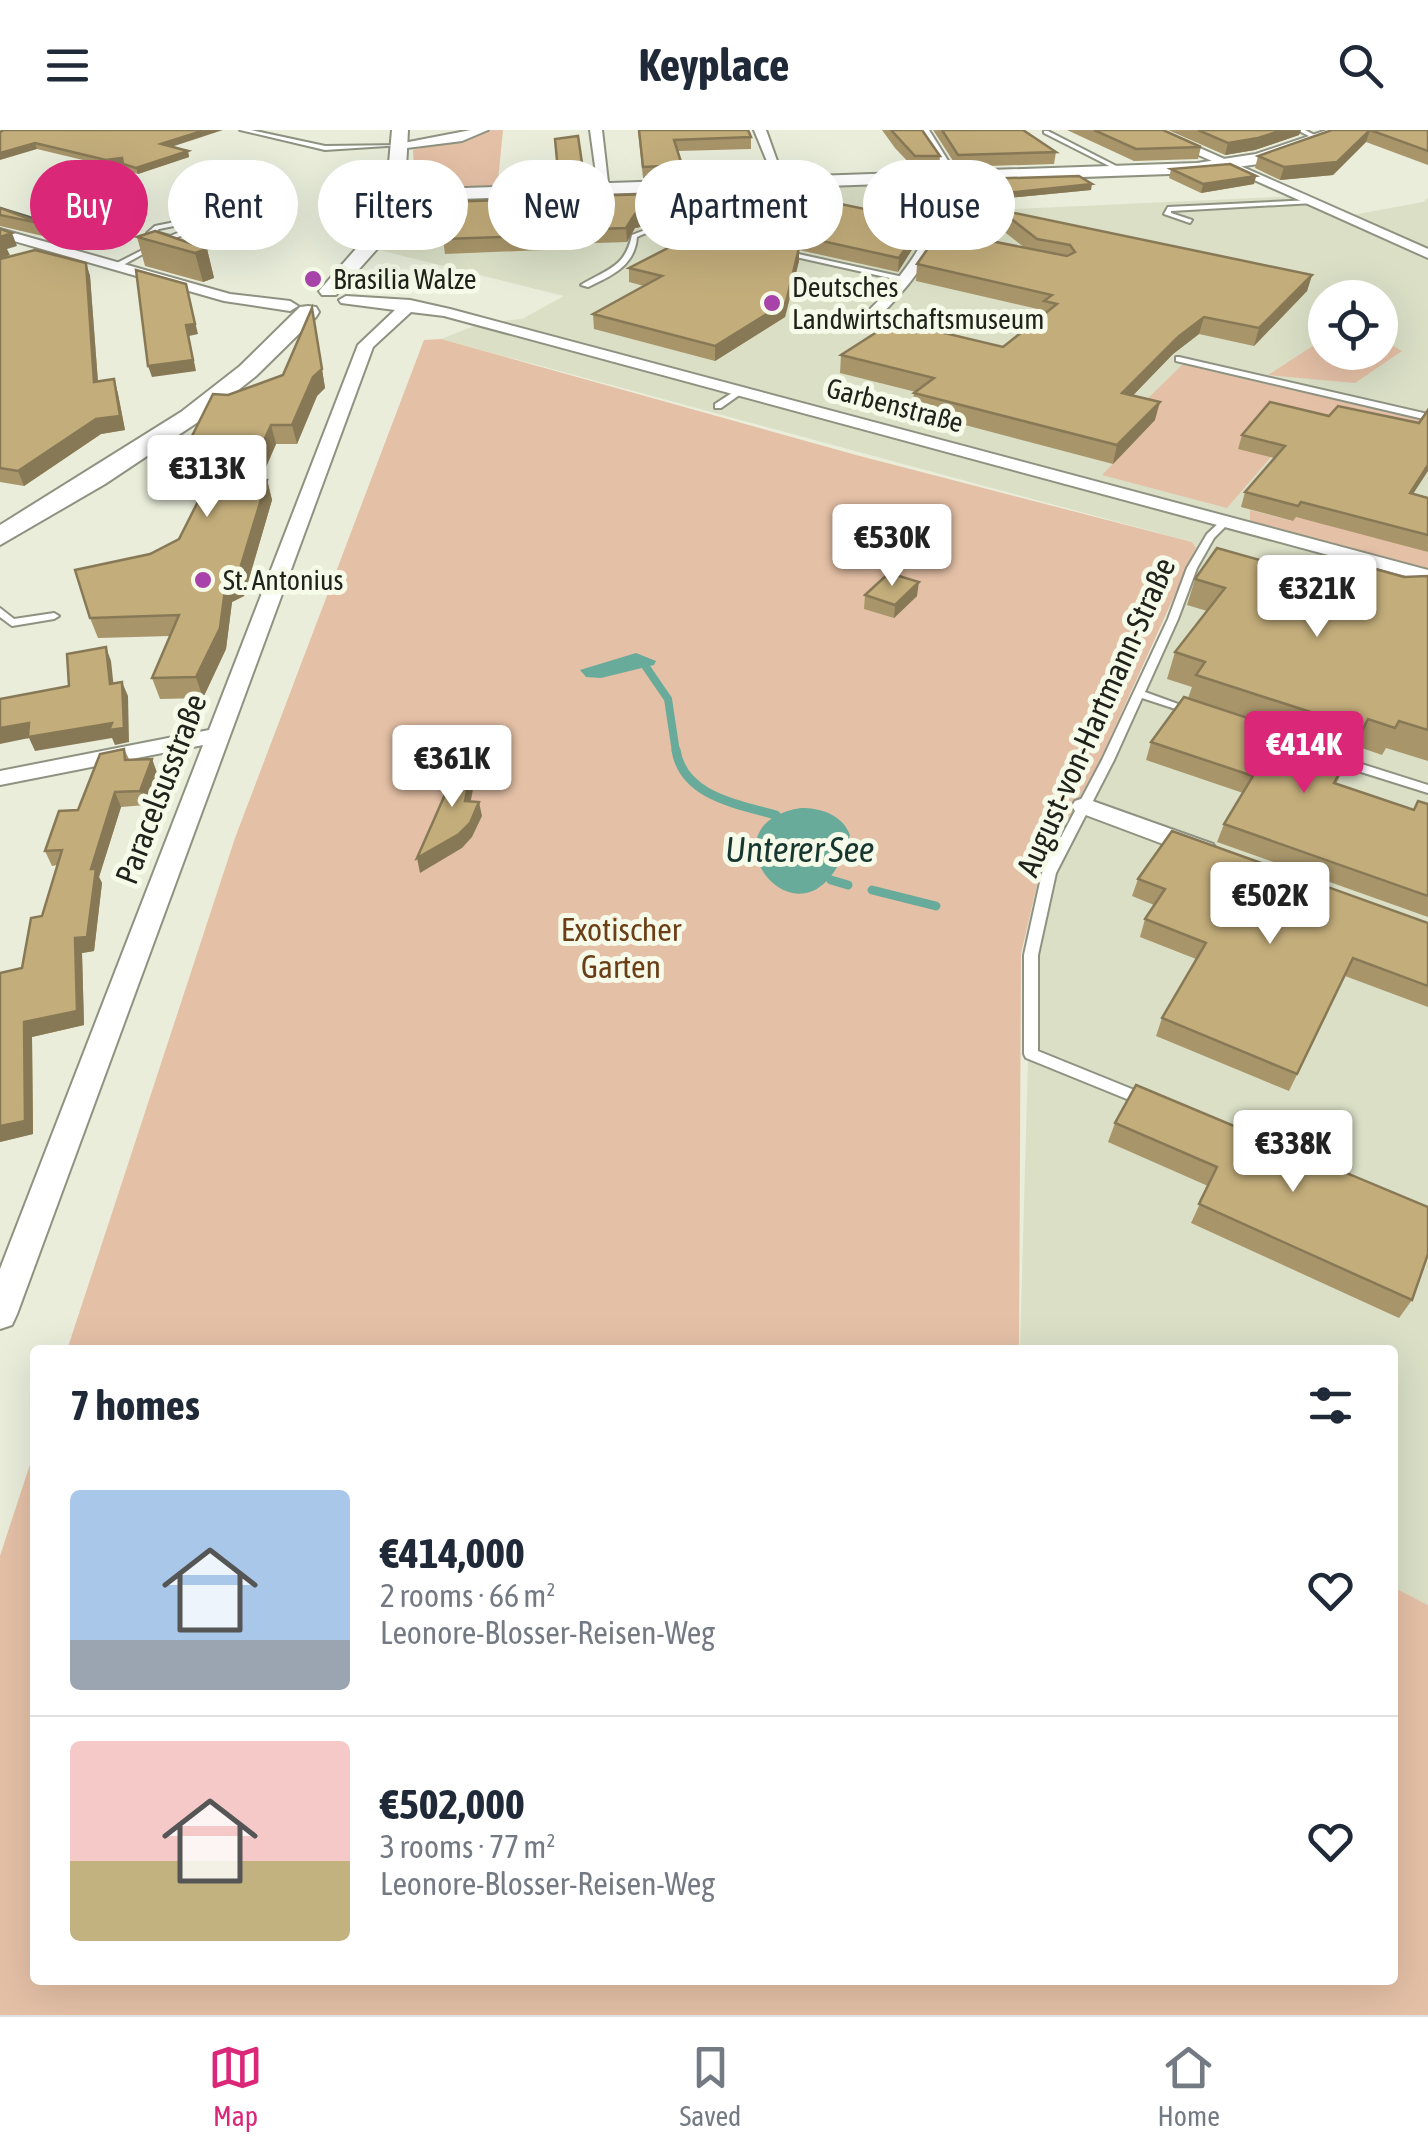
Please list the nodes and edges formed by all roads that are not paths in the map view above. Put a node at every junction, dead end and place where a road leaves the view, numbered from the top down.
1 (242, 130) edge
2 (364, 130) edge
3 (482, 130) edge
4 (596, 130) edge
5 (760, 130) edge
6 (923, 130) edge
7 (1149, 130) edge
8 (1300, 130) edge
9 (1343, 130) edge
10 (1046, 132) edge
11 (399, 137) edge
12 (1319, 139) junction
13 (362, 148) junction
14 (600, 160) edge
15 (773, 160) edge
16 (944, 160) edge
17 (1222, 164) junction
18 (1126, 172) junction
19 (1015, 175) edge
20 (1312, 202) junction
21 (1190, 221) dead end
22 (0, 233) edge
23 (635, 235) edge
24 (166, 238) junction
25 (367, 250) edge
26 (773, 250) edge
27 (919, 250) edge
28 (54, 251) junction
29 (1428, 254) edge
30 (24, 260) edge
31 (113, 268) junction
32 (904, 279) junction
33 (585, 285) dead end
34 (338, 296) junction
35 (297, 305) junction
36 (410, 305) junction
37 (871, 316) dead end
38 (1179, 359) edge
39 (741, 391) junction
40 (718, 406) dead end
41 (1428, 417) edge
42 (1226, 522) junction
43 (0, 537) edge
44 (1428, 576) edge
45 (0, 611) edge
46 (54, 616) dead end
47 (1136, 693) junction
48 (1212, 718) edge
49 (215, 736) junction
50 (1325, 756) edge
51 (0, 778) edge
52 (1428, 789) edge
53 (1084, 806) junction
54 (1229, 859) edge
55 (1155, 1105) edge
56 (0, 1314) edge

1 - 13 lane
2 - 13 lane
3 - 11 street
4 - 14 street
5 - 15 street
6 - 16 street
7 - 17 street
8 - 12 lane
9 - 12 street
10 - 18 lane
11 - 13 lane
12 - 17 street
17 - 18 street
17 - 20 street
18 - 19 street
20 - 21 lane
20 - 29 street
22 - 28 street
23 - 33 lane
24 - 24 lane
24 - 31 lane
25 - 34 street
26 - 32 lane
27 - 32 street
28 - 30 street
28 - 31 street
31 - 35 street
32 - 37 street
34 - 35 street
34 - 36 street, Garbenstraße
35 - 43 street
36 - 39 street, Garbenstraße
36 - 49 street, Paracelsusstraße
38 - 41 lane
39 - 40 lane
39 - 42 street, Garbenstraße
42 - 44 street, Garbenstraße
42 - 47 lane, August-von-Hartmann-Straße
45 - 46 lane
47 - 48 lane
47 - 53 lane, August-von-Hartmann-Straße
49 - 51 street
49 - 56 street, Paracelsusstraße
50 - 52 lane
53 - 54 street
53 - 55 lane, August-von-Hartmann-Straße

